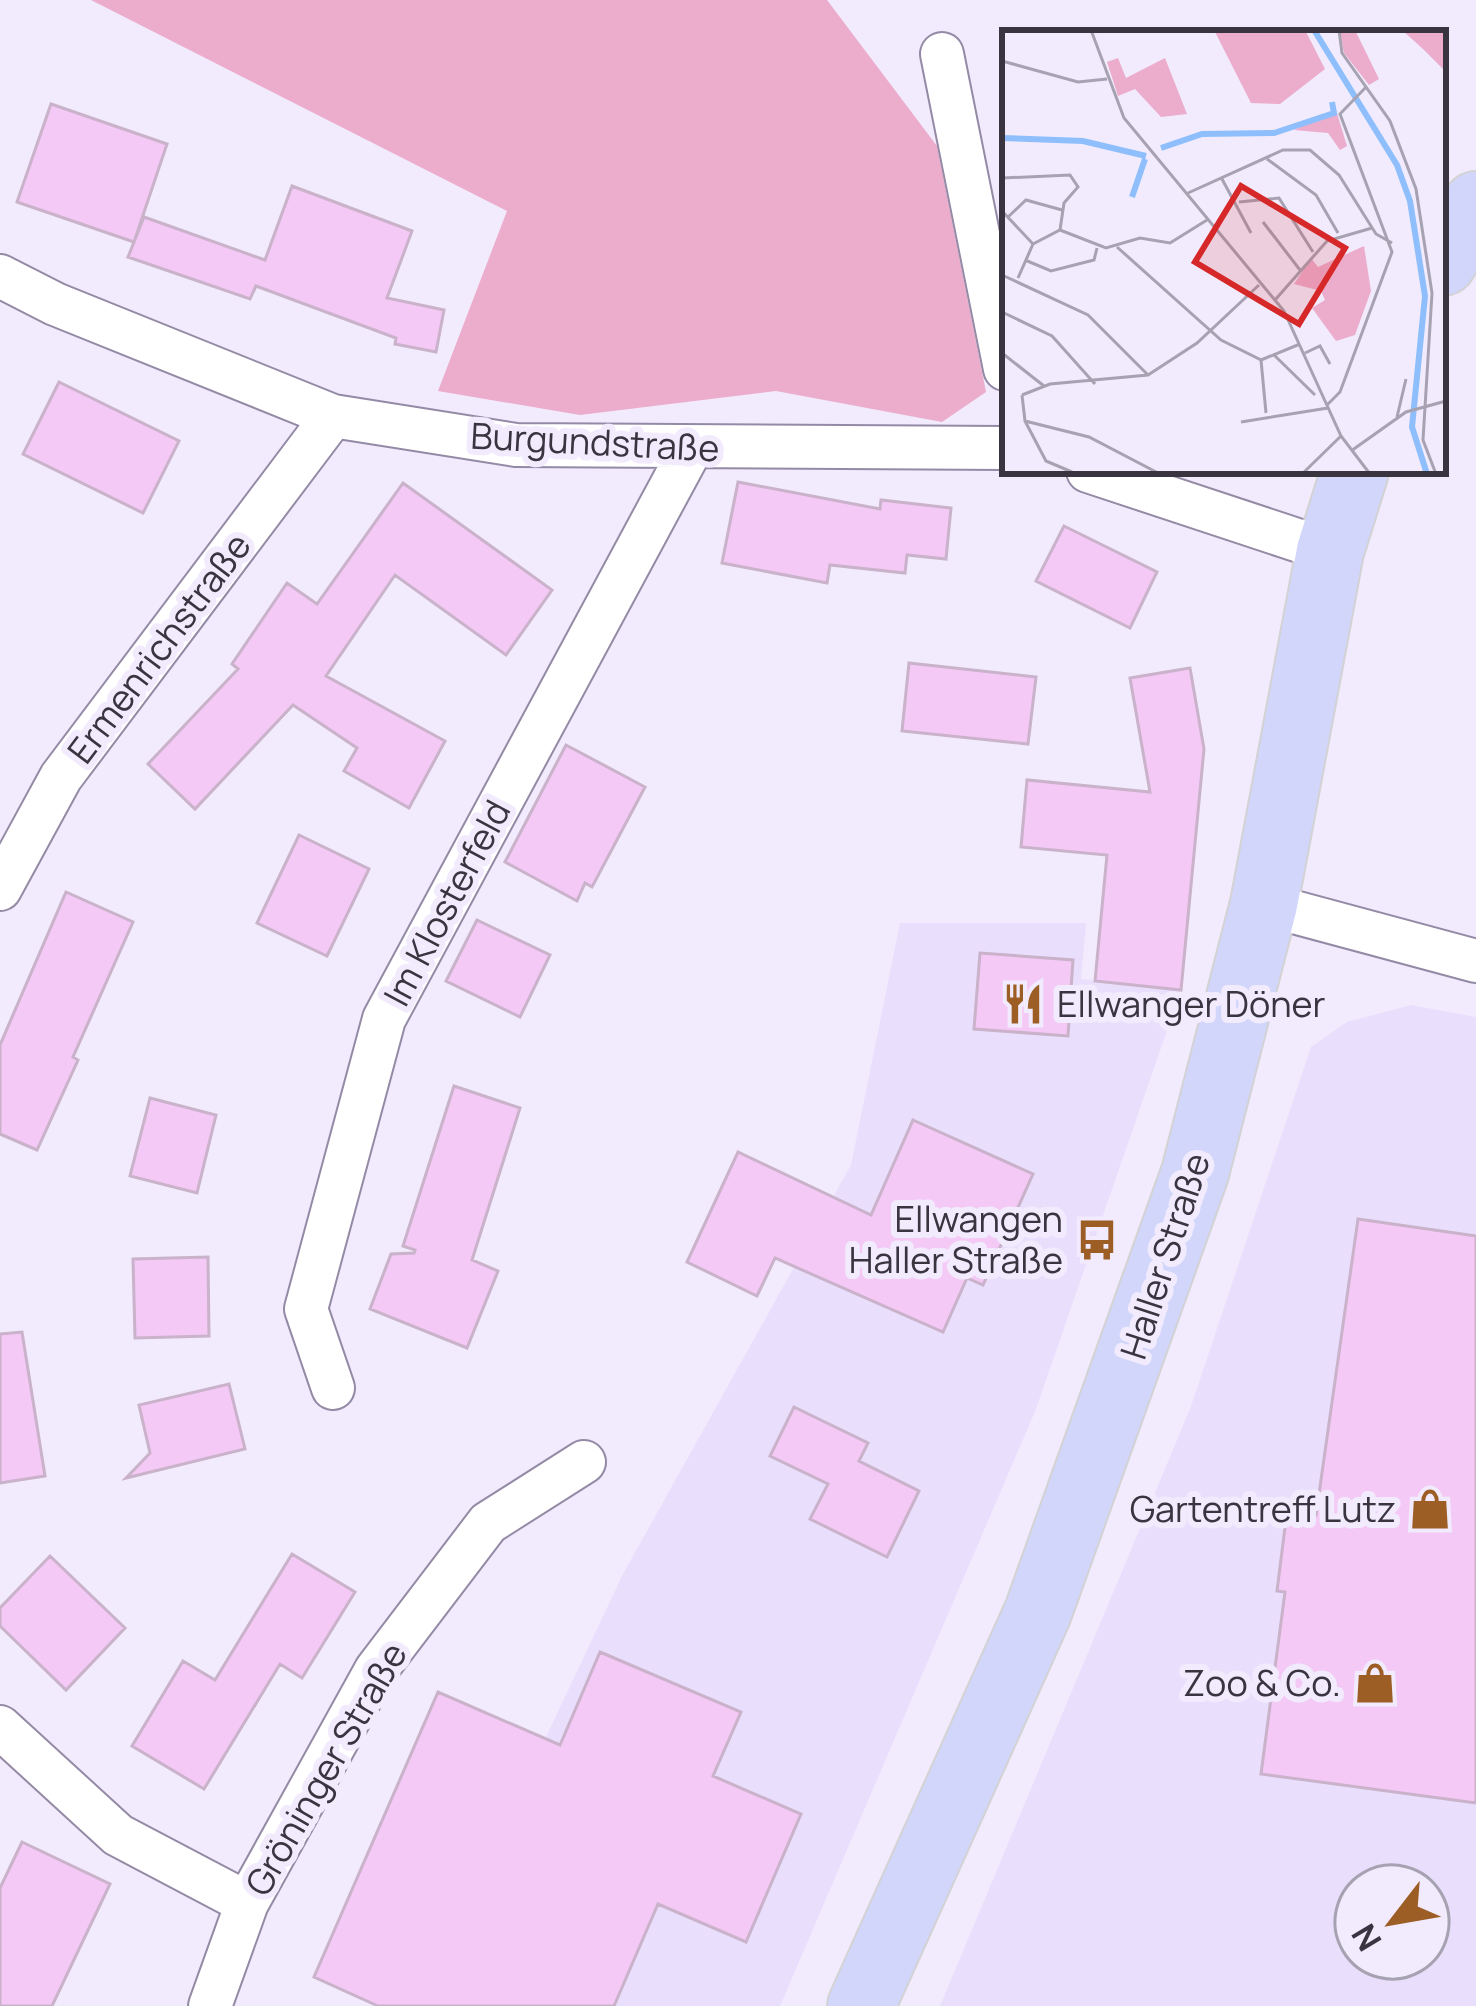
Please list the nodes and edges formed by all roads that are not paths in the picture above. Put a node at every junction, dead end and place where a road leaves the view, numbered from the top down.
1 (942, 54) dead end
2 (1476, 206) edge
3 (1446, 257) edge
4 (0, 275) edge
5 (1002, 354) edge
6 (333, 416) junction
7 (1002, 448) edge
8 (691, 449) junction
9 (1097, 474) edge
10 (1354, 474) edge
11 (1330, 551) junction
12 (0, 890) edge
13 (1264, 904) junction
14 (1476, 961) edge
15 (333, 1388) dead end
16 (584, 1462) dead end
17 (0, 1727) edge
18 (248, 1903) junction
19 (210, 2006) edge
20 (861, 2006) edge

1 - 5 street
2 - 3 main road
4 - 6 street, Burgundstraße
6 - 8 street, Burgundstraße
6 - 12 street, Ermenrichstraße
7 - 8 street, Burgundstraße
8 - 15 street, Im Klosterfeld
9 - 11 street
10 - 11 main road, Haller Straße
11 - 13 main road, Haller Straße
13 - 14 street
13 - 20 main road, Haller Straße
16 - 18 street, Gröninger Straße
17 - 18 street
18 - 19 street, Gröninger Straße

